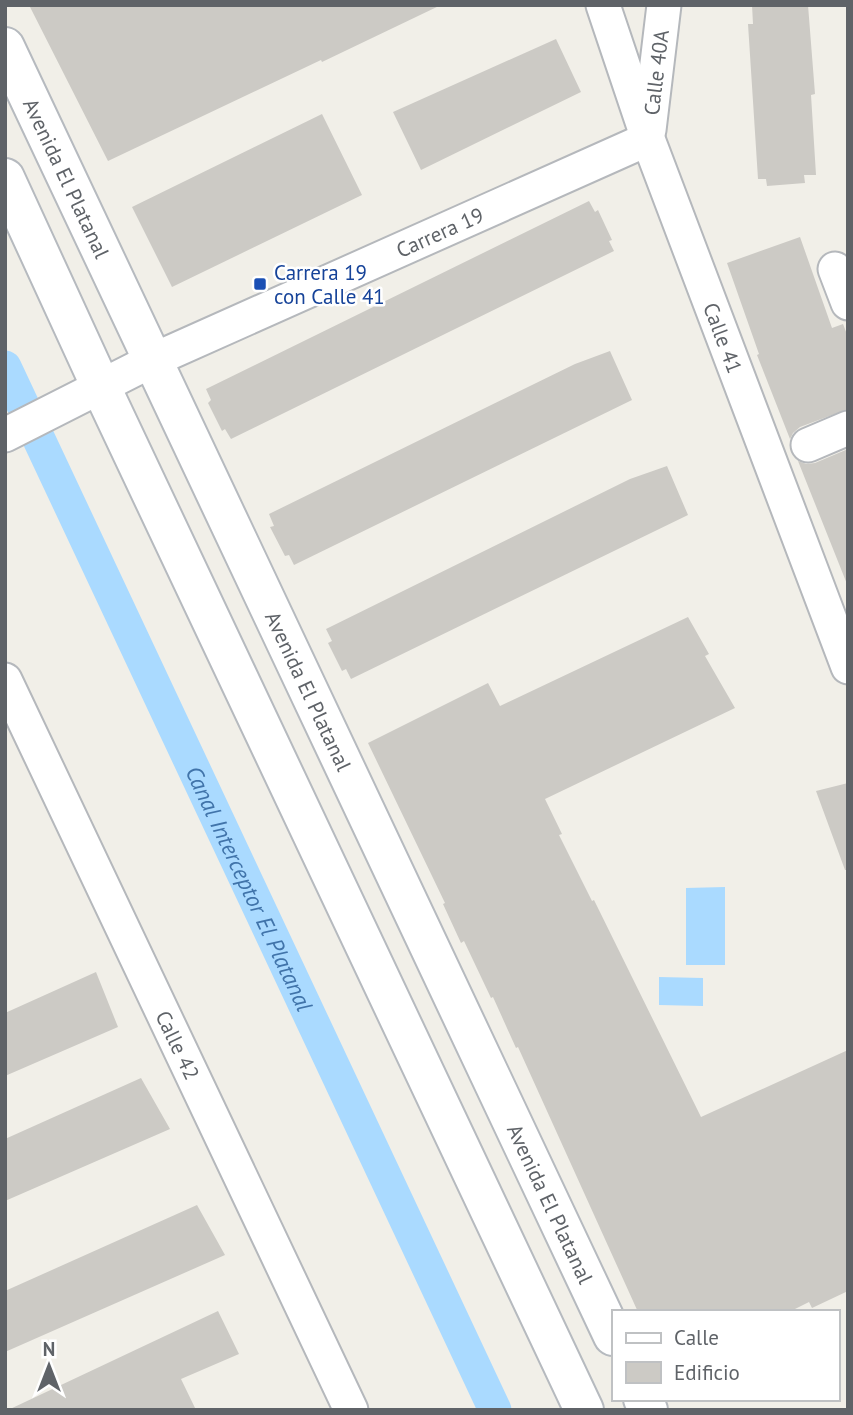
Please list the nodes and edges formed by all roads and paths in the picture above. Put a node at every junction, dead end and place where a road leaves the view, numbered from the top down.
1 (603, 5) edge
2 (664, 5) edge
3 (5, 47) edge
4 (648, 139) junction
5 (5, 178) edge
6 (835, 269) dead end
7 (848, 303) edge
8 (152, 360) junction
9 (90, 392) junction
10 (848, 428) edge
11 (5, 435) edge
12 (808, 445) dead end
13 (848, 667) edge
14 (5, 680) edge
15 (612, 1334) edge
16 (351, 1410) edge
17 (584, 1410) edge

1 - 4 street, Calle 41
2 - 4 street, Calle 40A
3 - 8 main road, Avenida El Platanal
4 - 8 street, Carrera 19
4 - 13 street, Calle 41
5 - 9 main road
6 - 7 street
8 - 9 street, Carrera 19
8 - 15 main road, Avenida El Platanal
9 - 11 street, Carrera 19
9 - 17 main road
10 - 12 street
14 - 16 street, Calle 42

